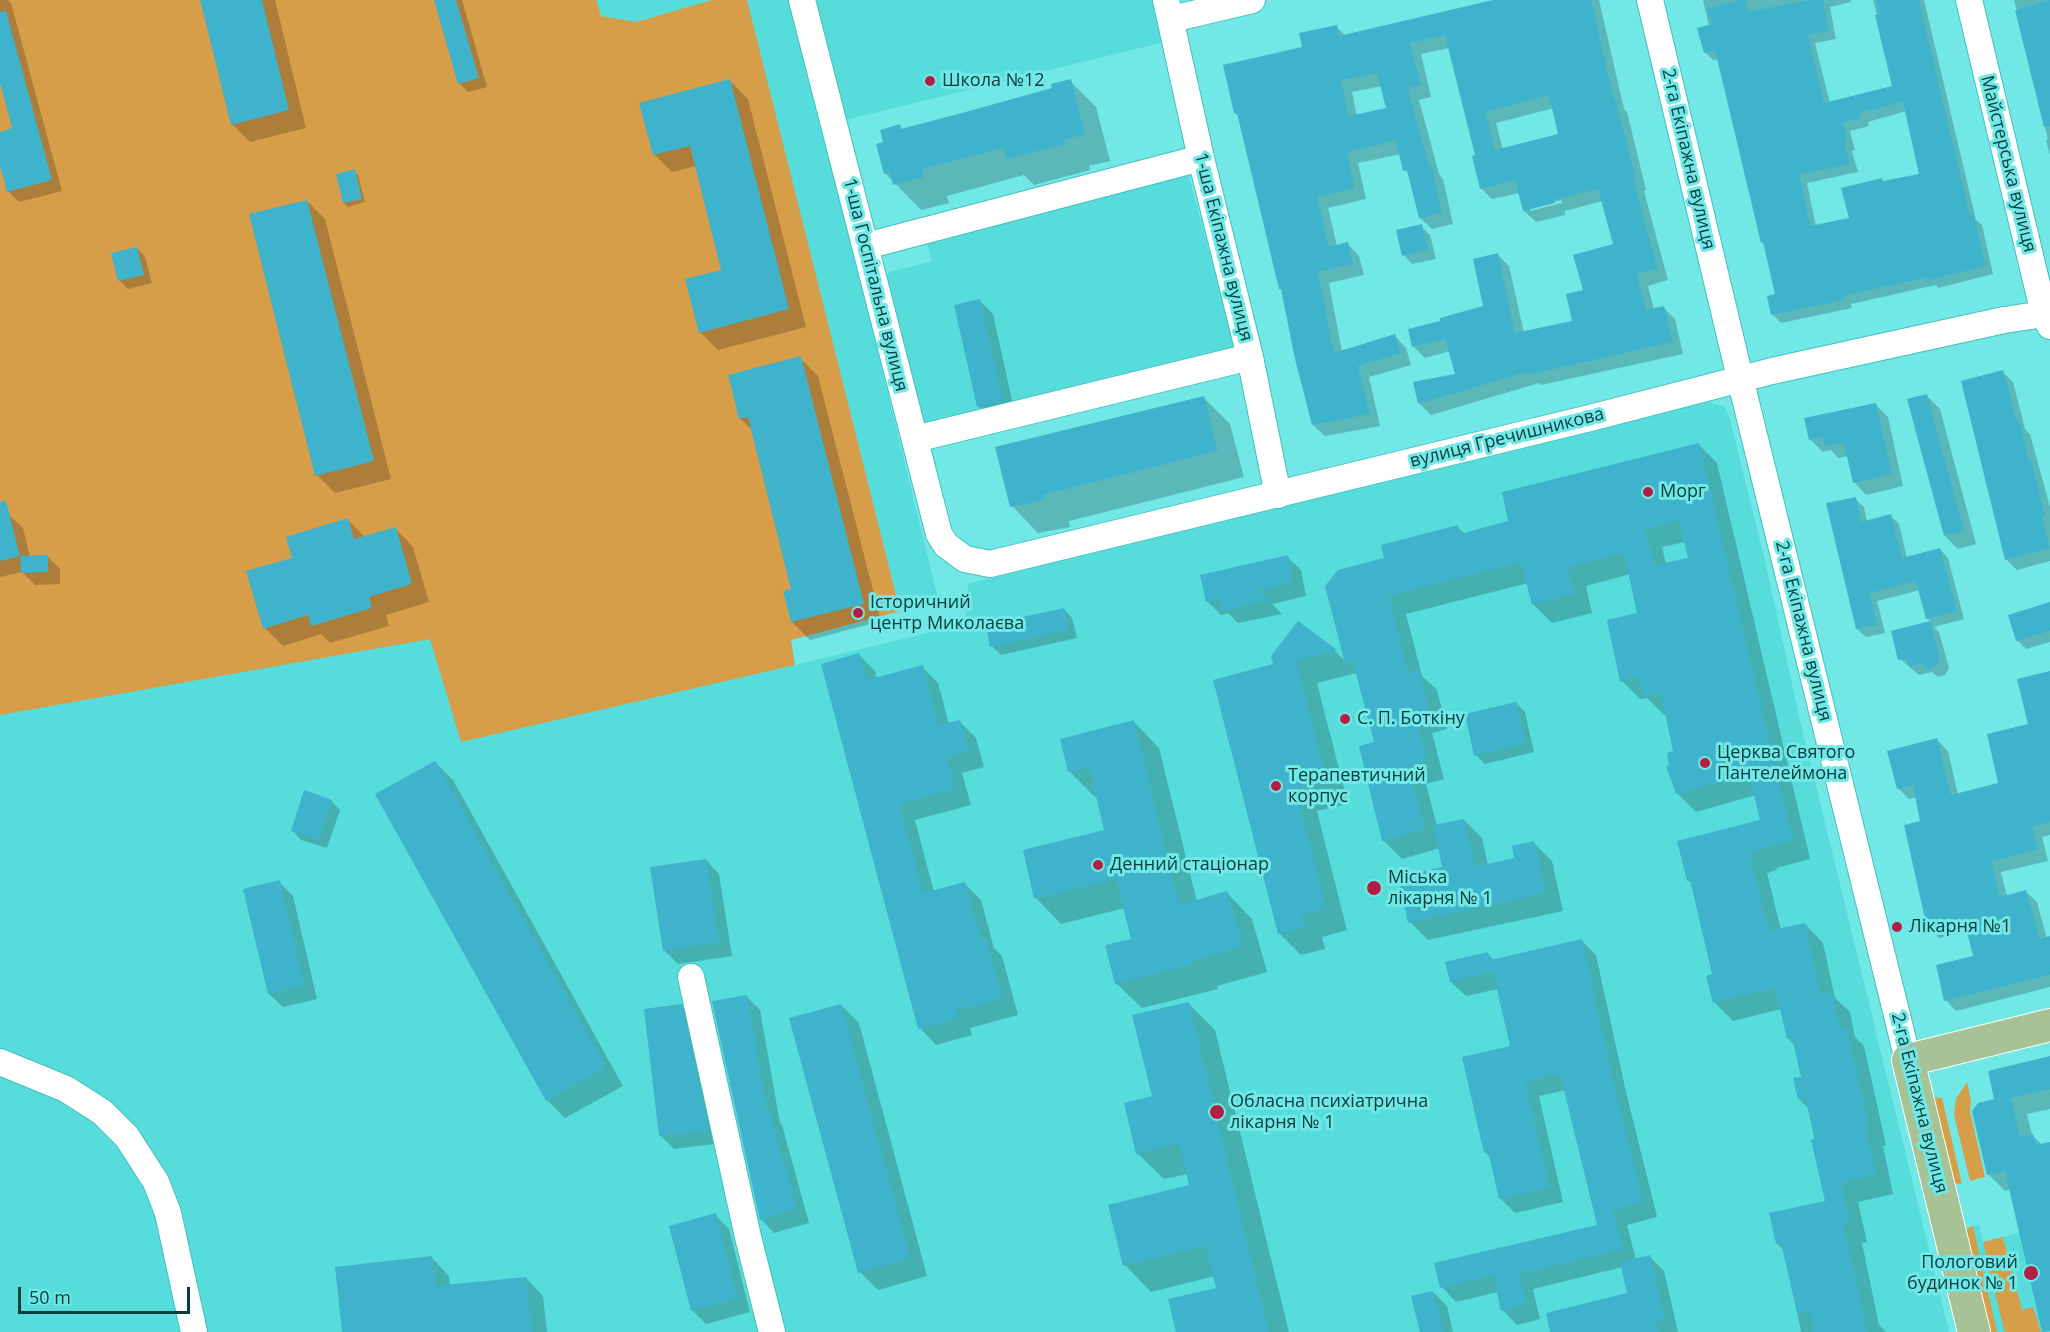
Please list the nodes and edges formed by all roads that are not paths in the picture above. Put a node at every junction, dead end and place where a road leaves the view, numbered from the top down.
1 (802, 0) edge
2 (1252, 0) edge
3 (1650, 0) edge
4 (1969, 0) edge
5 (1169, 10) edge
6 (1201, 158) junction
7 (866, 246) junction
8 (2048, 318) edge
9 (1250, 357) junction
10 (1740, 378) junction
11 (915, 439) junction
12 (1278, 495) junction
13 (965, 559) joint
14 (691, 977) dead end
15 (2050, 1025) edge
16 (1908, 1060) junction
17 (0, 1062) edge
18 (194, 1332) edge
19 (772, 1332) edge
20 (1974, 1332) edge

1 - 7 street, 1-ша Госпітальна вулиця
2 - 5 street
3 - 10 street, 2-га Екіпажна вулиця
4 - 8 street, Майстерська вулиця
5 - 6 street, 1-ша Екіпажна вулиця
6 - 7 street
6 - 9 street, 1-ша Екіпажна вулиця
7 - 11 street, 1-ша Госпітальна вулиця
8 - 10 street, вулиця Гречишникова
9 - 11 street
9 - 12 street, 1-ша Екіпажна вулиця
10 - 12 street, вулиця Гречишникова
10 - 16 street, 2-га Екіпажна вулиця
11 - 13 street, 1-ша Госпітальна вулиця
12 - 13 street, вулиця Гречишникова
14 - 19 street
15 - 16 main road
16 - 20 main road, 2-га Екіпажна вулиця
17 - 18 street

